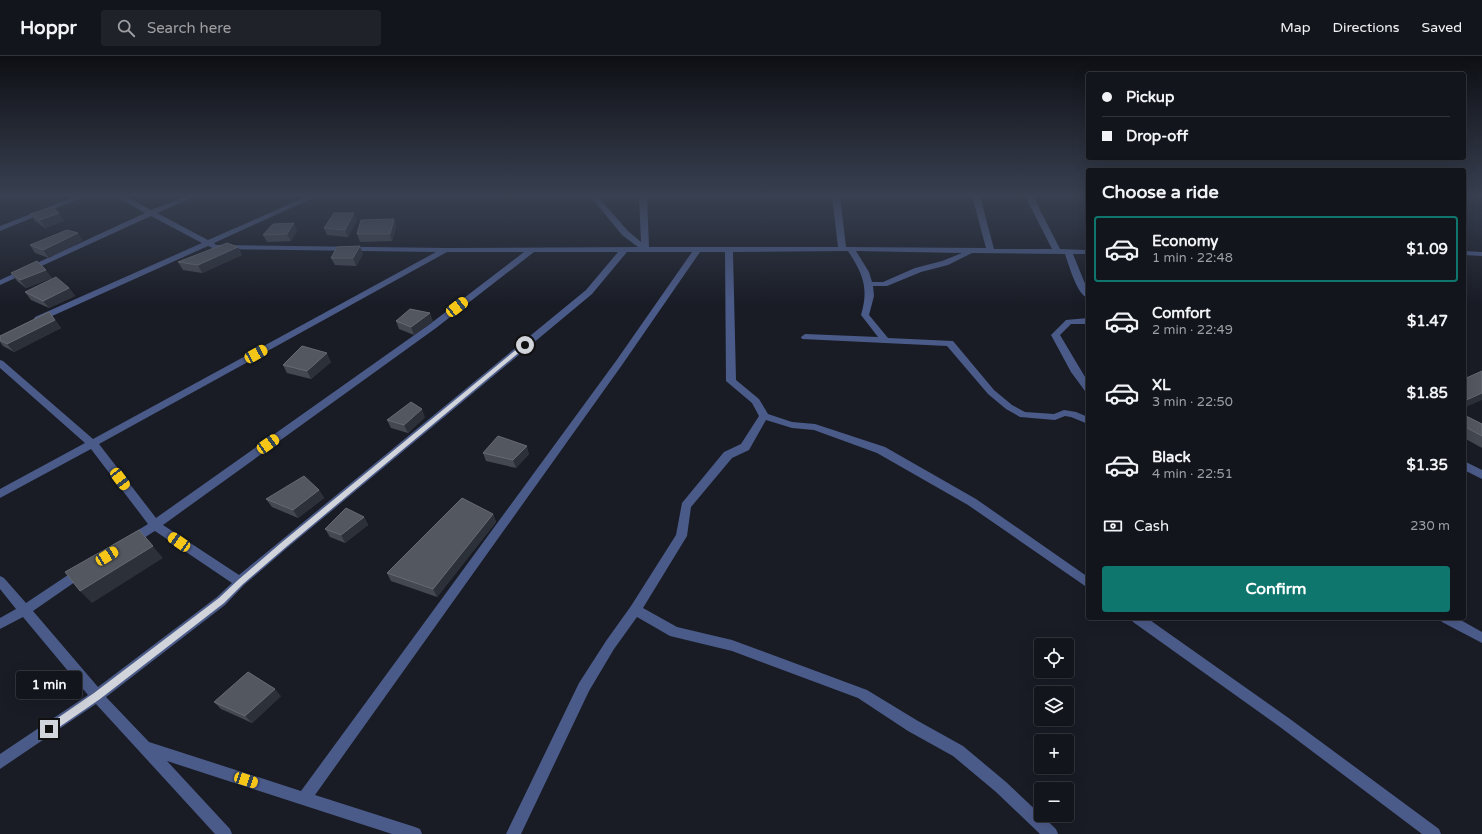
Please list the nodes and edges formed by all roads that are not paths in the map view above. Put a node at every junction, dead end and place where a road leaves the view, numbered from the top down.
1 (109, 232) edge
2 (188, 232) edge
3 (233, 232) edge
4 (624, 232) edge
5 (645, 232) edge
6 (843, 232) edge
7 (985, 232) edge
8 (1047, 232) edge
9 (209, 243) junction
10 (625, 249) junction
11 (645, 249) junction
12 (846, 249) junction
13 (447, 250) junction
14 (532, 250) junction
15 (697, 250) junction
16 (729, 250) junction
17 (971, 251) junction
18 (1057, 251) junction
19 (1068, 251) junction
20 (990, 252) junction
21 (1086, 252) edge
22 (1466, 253) edge
23 (1482, 254) edge
24 (0, 283) edge
25 (869, 284) junction
26 (1086, 294) edge
27 (1086, 321) edge
28 (29, 323) edge
29 (805, 337) dead end
30 (885, 340) junction
31 (0, 363) edge
32 (1086, 386) edge
33 (764, 416) junction
34 (1086, 420) edge
35 (93, 444) junction
36 (1466, 466) edge
37 (1482, 475) edge
38 (0, 494) edge
39 (155, 525) junction
40 (121, 546) edge
41 (88, 567) edge
42 (0, 581) edge
43 (240, 582) junction
44 (1086, 582) edge
45 (635, 610) junction
46 (24, 611) junction
47 (1140, 620) edge
48 (1450, 620) edge
49 (0, 624) edge
50 (1482, 638) edge
51 (97, 696) junction
52 (145, 747) junction
53 (0, 762) edge
54 (304, 798) junction
55 (225, 834) edge
56 (415, 834) edge
57 (513, 834) edge
58 (1051, 834) edge
59 (1434, 834) edge

1 - 24 street
2 - 9 street
3 - 9 street
4 - 11 street
5 - 11 street
6 - 12 street
7 - 20 street
8 - 18 street
9 - 13 street
9 - 28 street
10 - 11 street
10 - 14 street
10 - 43 street
11 - 15 street
12 - 16 street
12 - 17 street
12 - 25 street
13 - 14 street
13 - 35 street
14 - 39 street
15 - 16 street
15 - 54 street
16 - 33 street
17 - 20 street
17 - 25 street
18 - 19 street
18 - 20 street
19 - 21 street
19 - 26 street
22 - 23 street
25 - 30 street
27 - 32 street
29 - 30 street
30 - 34 street
31 - 35 street
33 - 44 street
33 - 45 street
35 - 38 street
35 - 39 street
36 - 37 street
39 - 40 street
39 - 43 street
41 - 46 street
42 - 46 street
43 - 51 street
45 - 57 street
45 - 58 street
46 - 49 street
46 - 51 street
47 - 59 street
48 - 50 street
51 - 52 street
51 - 53 street
52 - 54 street
52 - 55 street
54 - 56 street

